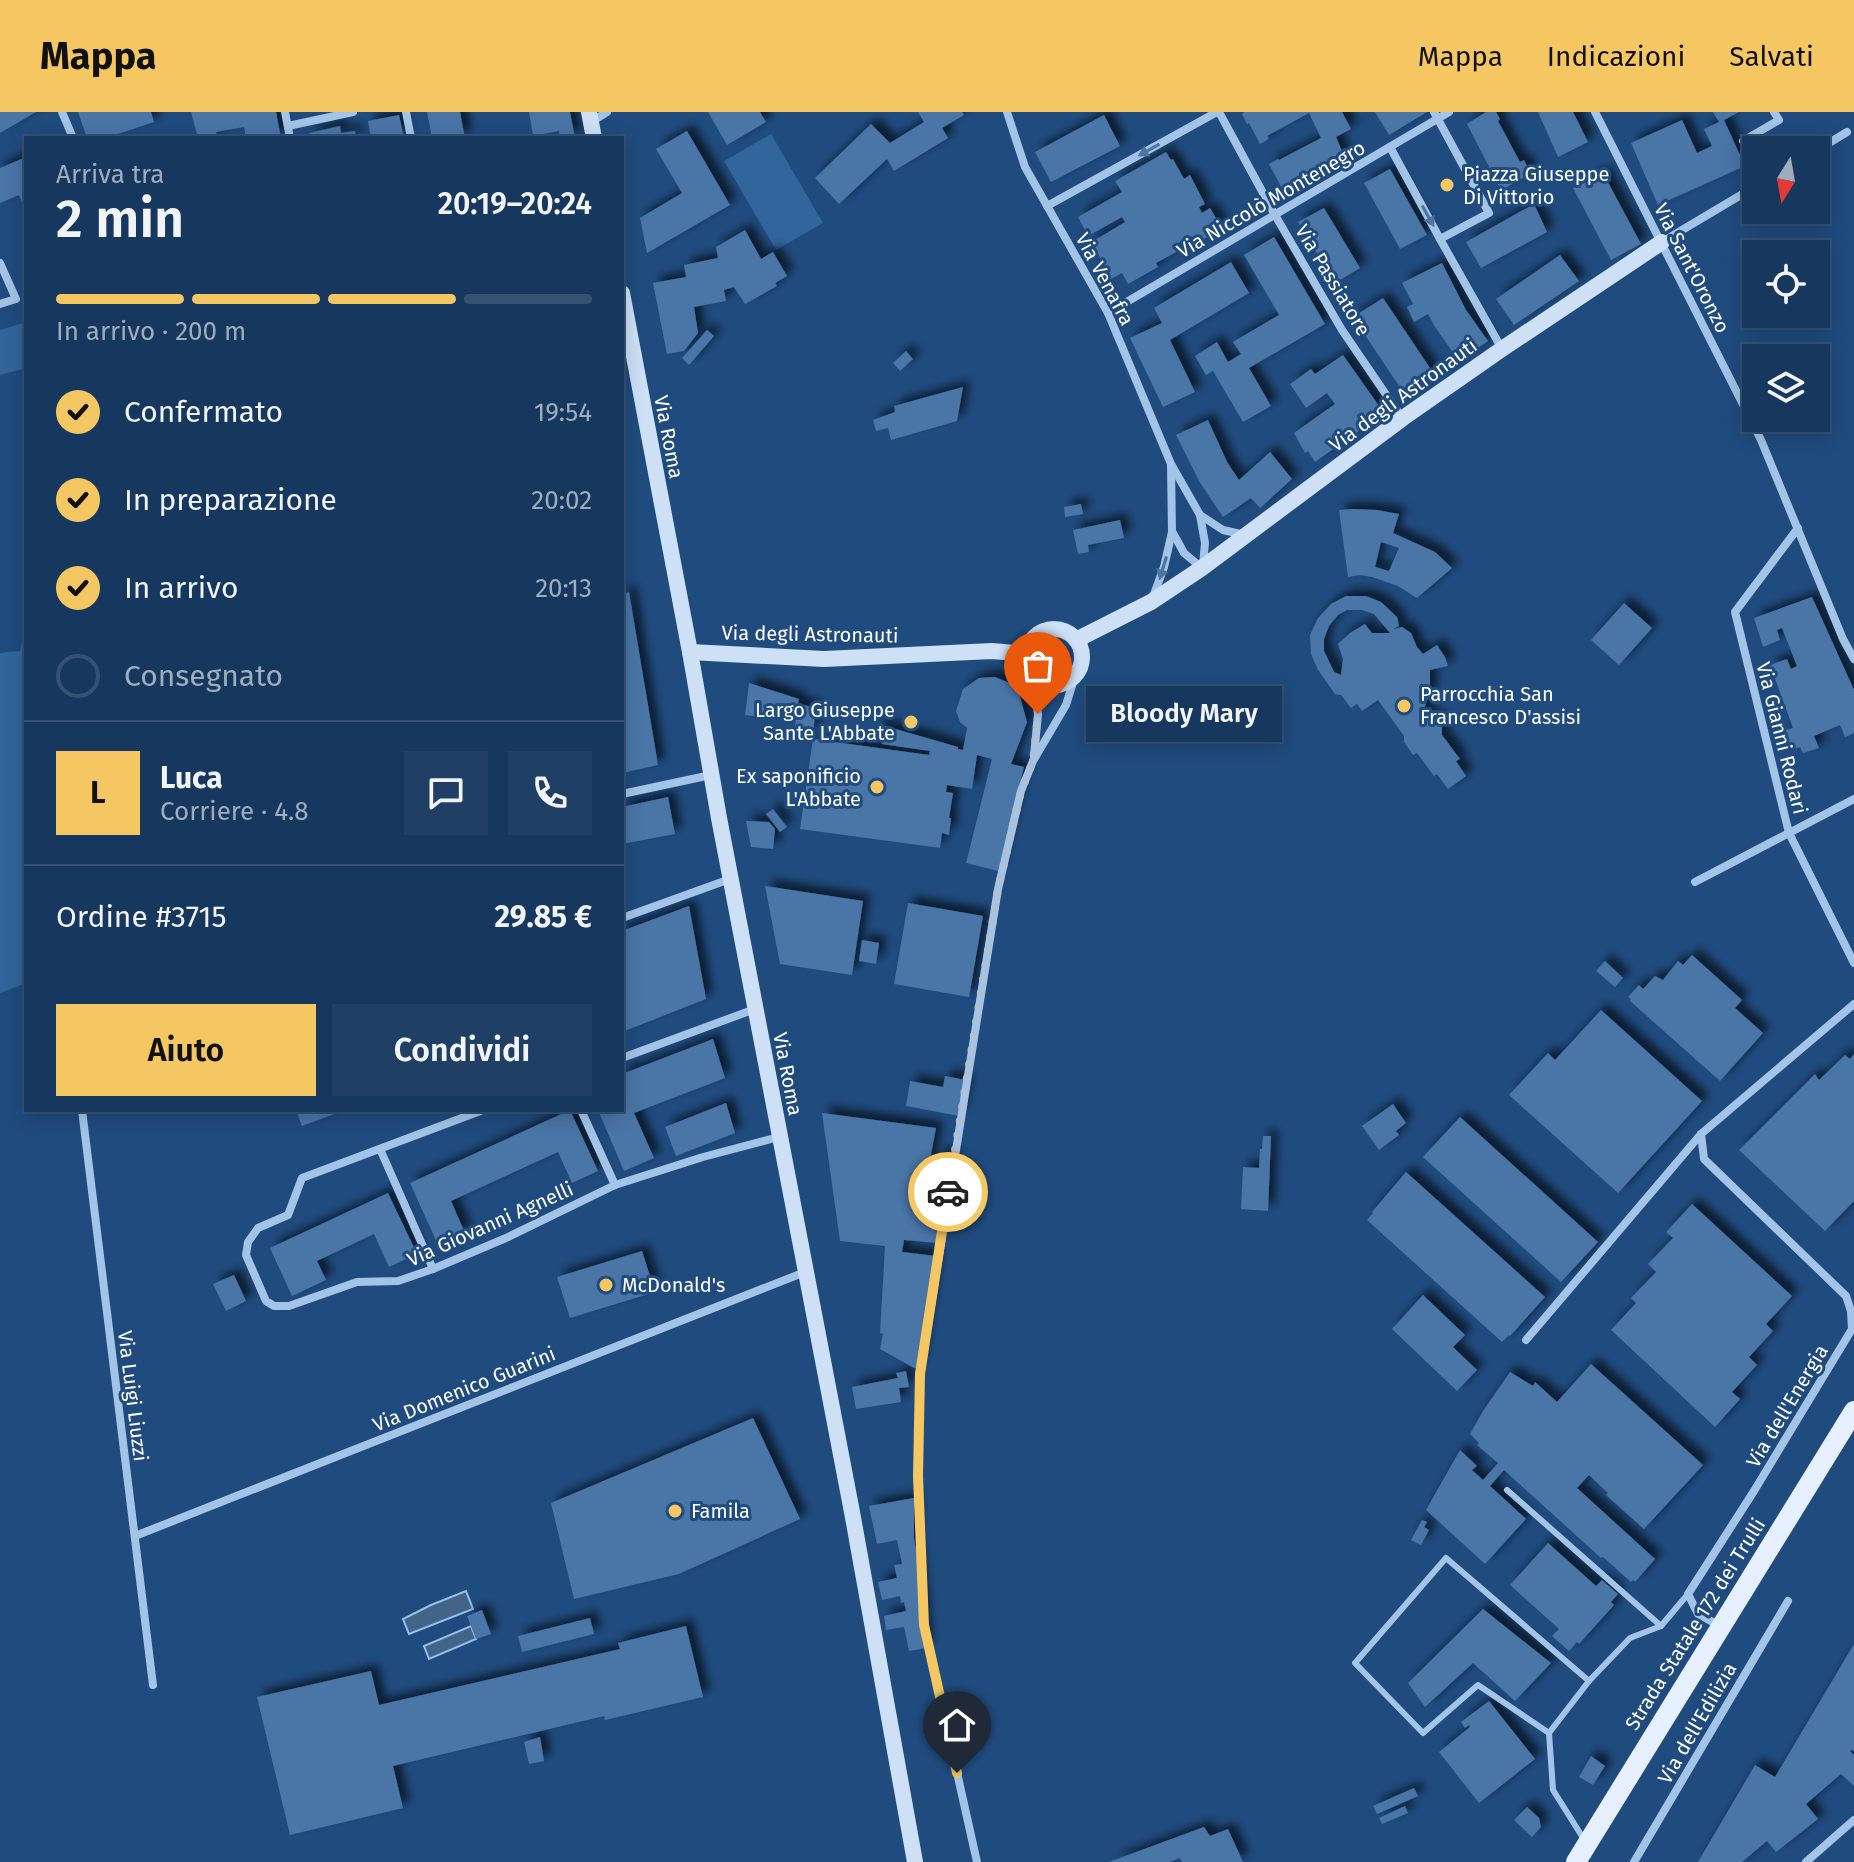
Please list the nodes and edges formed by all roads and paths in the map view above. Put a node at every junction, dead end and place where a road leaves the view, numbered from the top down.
1 (62, 112) edge
2 (285, 112) edge
3 (353, 112) edge
4 (406, 112) edge
5 (607, 112) edge
6 (1007, 112) edge
7 (1218, 112) edge
8 (1449, 112) edge
9 (1595, 112) edge
10 (1774, 112) edge
11 (1436, 116) edge
12 (591, 124) edge
13 (288, 126) junction
14 (1847, 132) dead end
15 (72, 136) edge
16 (290, 136) edge
17 (411, 136) edge
18 (1752, 136) edge
19 (1830, 142) edge
20 (1390, 147) junction
21 (1742, 194) edge
22 (1047, 206) junction
23 (1275, 215) junction
24 (1440, 239) junction
25 (1662, 242) junction
26 (0, 263) edge
27 (0, 304) edge
28 (624, 304) edge
29 (1108, 313) junction
30 (1502, 349) junction
31 (1403, 418) junction
32 (1171, 464) junction
33 (1200, 515) junction
34 (1798, 528) junction
35 (1172, 532) junction
36 (1246, 535) junction
37 (1202, 568) junction
38 (1151, 602) junction
39 (1076, 640) junction
40 (690, 652) junction
41 (1026, 654) junction
42 (1854, 659) edge
43 (1032, 675) junction
44 (1075, 676) junction
45 (1033, 761) junction
46 (711, 775) junction
47 (624, 794) edge
48 (1854, 799) edge
49 (1789, 833) junction
50 (730, 879) junction
51 (1695, 882) dead end
52 (624, 917) edge
53 (1854, 963) edge
54 (1854, 1004) edge
55 (755, 1009) junction
56 (624, 1057) edge
57 (82, 1112) edge
58 (478, 1112) edge
59 (582, 1112) edge
60 (1701, 1134) junction
61 (779, 1137) junction
62 (380, 1149) junction
63 (615, 1185) junction
64 (433, 1269) junction
65 (805, 1272) junction
66 (1526, 1340) dead end
67 (1854, 1411) edge
68 (1507, 1490) dead end
69 (135, 1536) junction
70 (1688, 1594) junction
71 (1788, 1601) dead end
72 (1661, 1626) junction
73 (1721, 1627) junction
74 (1589, 1681) junction
75 (153, 1685) dead end
76 (1549, 1733) junction
77 (1854, 1820) edge
78 (1587, 1844) junction
79 (915, 1862) edge
80 (977, 1862) edge
81 (1576, 1862) edge
82 (1634, 1862) edge
83 (1806, 1862) edge

1 - 15 street
2 - 13 street
3 - 13 street
4 - 17 street
5 - 12 street
6 - 22 street, Via Venafra
7 -> 22 street
7 - 23 street, Via Passiatore
8 - 11 street, Via Niccolò Montenegro
9 - 25 street, Via Sant'Oronzo
10 - 18 street
11 - 20 street, Via Niccolò Montenegro
11 - 24 street
13 - 16 street
14 - 19 street
20 - 23 street, Via Niccolò Montenegro
20 -> 24 street
21 - 25 street, Via degli Astronauti
22 - 29 street, Via Venafra
23 - 29 street, Via Niccolò Montenegro
23 - 31 street, Via Passiatore
24 - 30 street
25 - 30 street, Via degli Astronauti
25 - 34 street, Via Sant'Oronzo
26 - 27 street
28 - 40 street, Via Roma
29 - 32 street, Via Venafra
30 - 31 street, Via degli Astronauti
31 - 36 street, Via degli Astronauti
32 - 33 street, Via Venafra
32 - 35 street, Via Venafra
33 - 36 street
33 - 37 street, Via Venafra
34 - 42 street, Via Sant'Oronzo
34 - 49 street, Via Gianni Rodari
35 - 37 street
35 -> 38 street, Via Venafra
36 - 37 street, Via degli Astronauti
37 - 38 street, Via degli Astronauti
38 - 39 street, Via degli Astronauti
39 - 41 street
39 - 44 street
40 - 41 street, Via degli Astronauti
40 - 46 street, Via Roma
41 - 43 street
43 - 44 street
43 - 45 street
44 - 45 street
45 - 80 street
46 - 47 street
46 - 50 street, Via Roma
48 - 49 street
49 - 51 street
49 - 53 street, Via Gianni Rodari
50 - 52 street
50 - 55 street, Via Roma
54 - 60 street
55 - 56 street
55 - 61 street, Via Roma
57 - 69 street, Via Luigi Liuzzi
58 - 62 street
59 - 63 street
60 - 66 street
60 - 70 street, Via dell'Energia
61 - 63 street, Via Giovanni Agnelli
61 - 65 street, Via Roma
62 - 64 street
62 - 64 street, Via Giovanni Agnelli
63 - 64 street, Via Giovanni Agnelli
65 - 69 street, Via Domenico Guarini
65 - 79 street, Via Roma
67 - 73 main road, Strada Statale 172 dei Trulli
68 - 72 lane
69 - 75 street, Via Luigi Liuzzi
70 - 72 lane
70 - 73 street
71 - 82 street, Via dell'Edilizia
72 - 74 lane
73 - 78 main road, Strada Statale 172 dei Trulli
74 - 76 lane
74 - 76 lane
76 - 78 lane
77 - 83 street
78 - 81 main road, Strada Statale 172 dei Trulli

